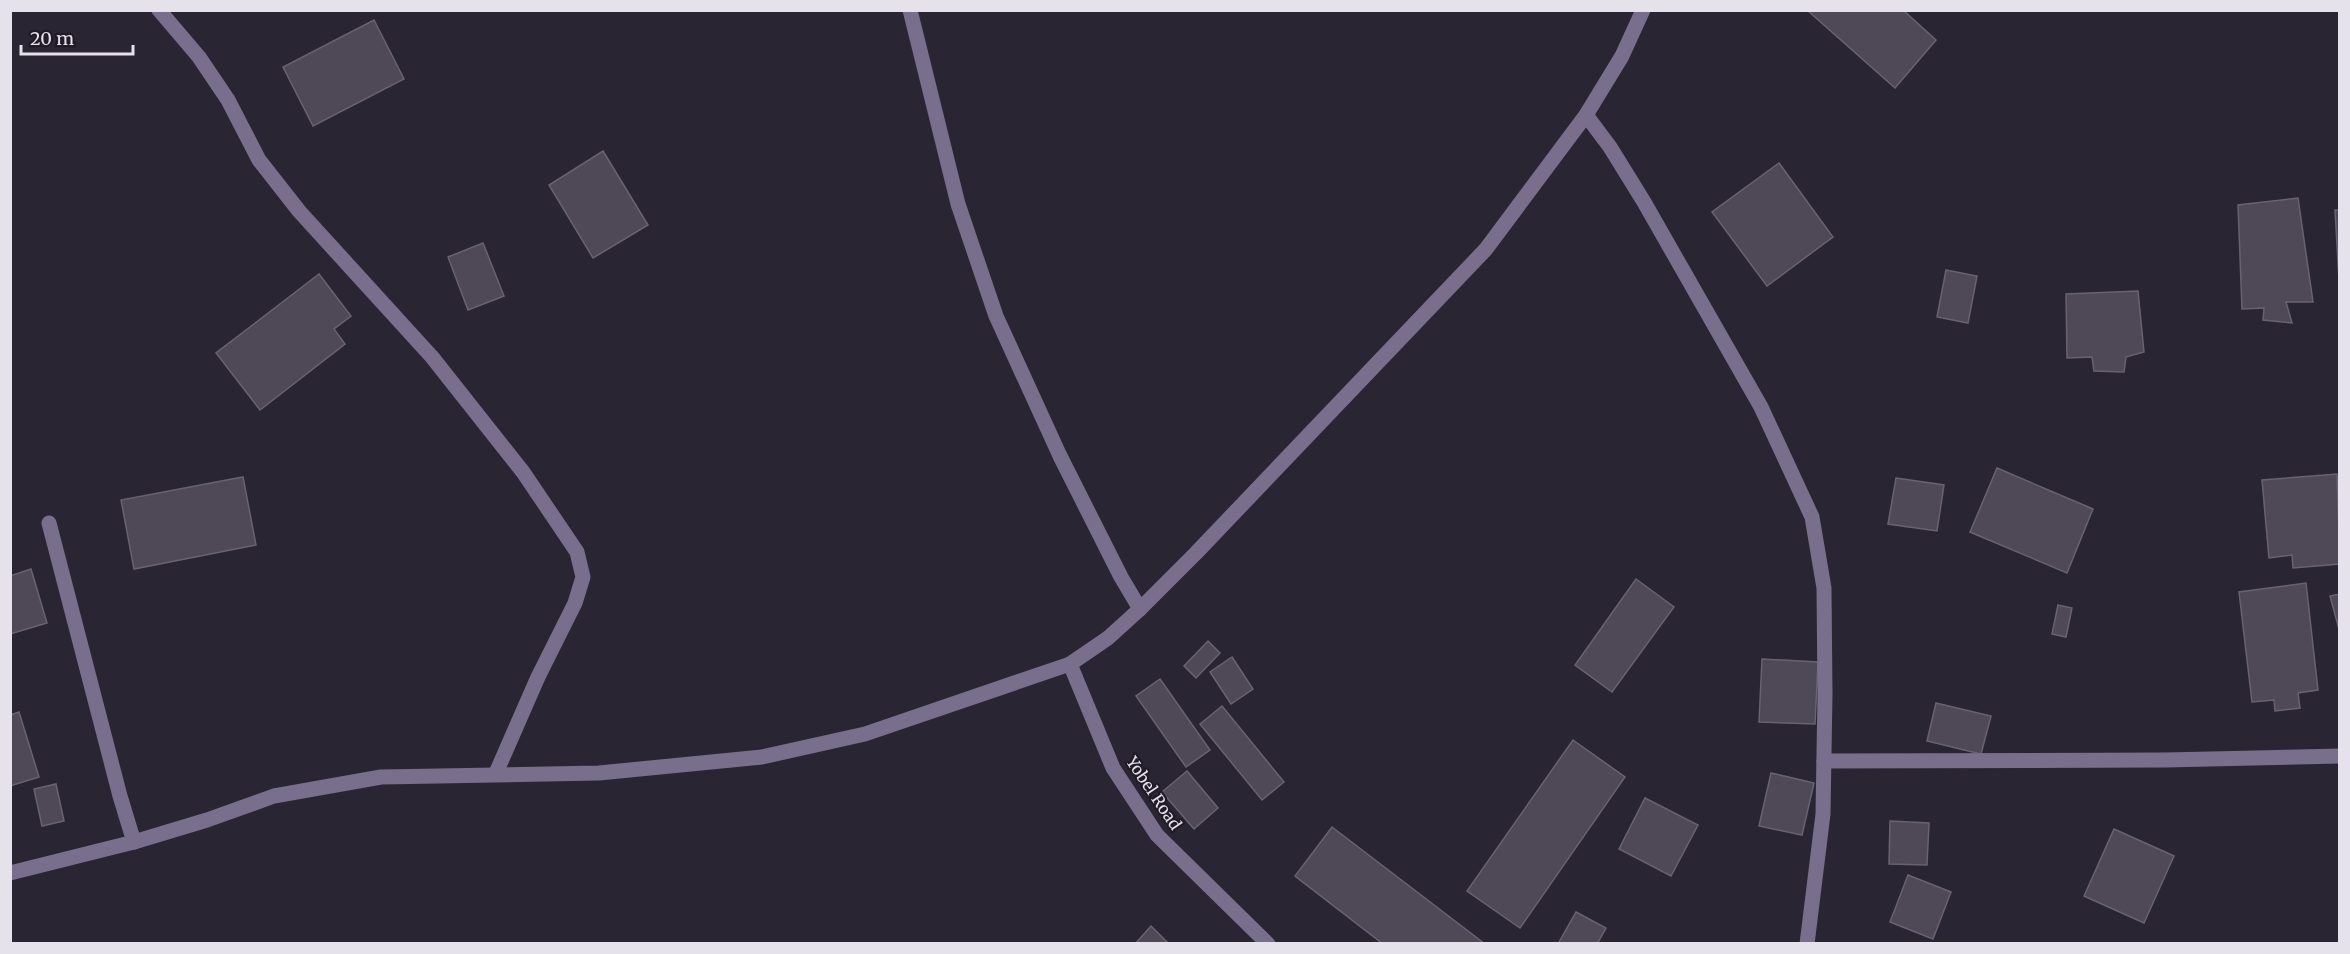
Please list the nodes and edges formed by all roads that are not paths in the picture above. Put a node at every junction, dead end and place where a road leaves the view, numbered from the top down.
1 (159, 10) edge
2 (910, 10) edge
3 (1643, 10) edge
4 (1586, 115) junction
5 (50, 523) dead end
6 (1140, 609) junction
7 (1071, 664) junction
8 (2340, 756) edge
9 (1824, 761) junction
10 (495, 774) junction
11 (135, 842) junction
12 (10, 873) edge
13 (1268, 944) edge
14 (1807, 944) edge

1 - 10 street
2 - 6 street
3 - 4 street
4 - 6 street
4 - 9 street
5 - 11 street
6 - 7 street
7 - 10 street
7 - 13 street, Yobel Road
8 - 9 street
9 - 14 street
10 - 11 street
11 - 12 street

